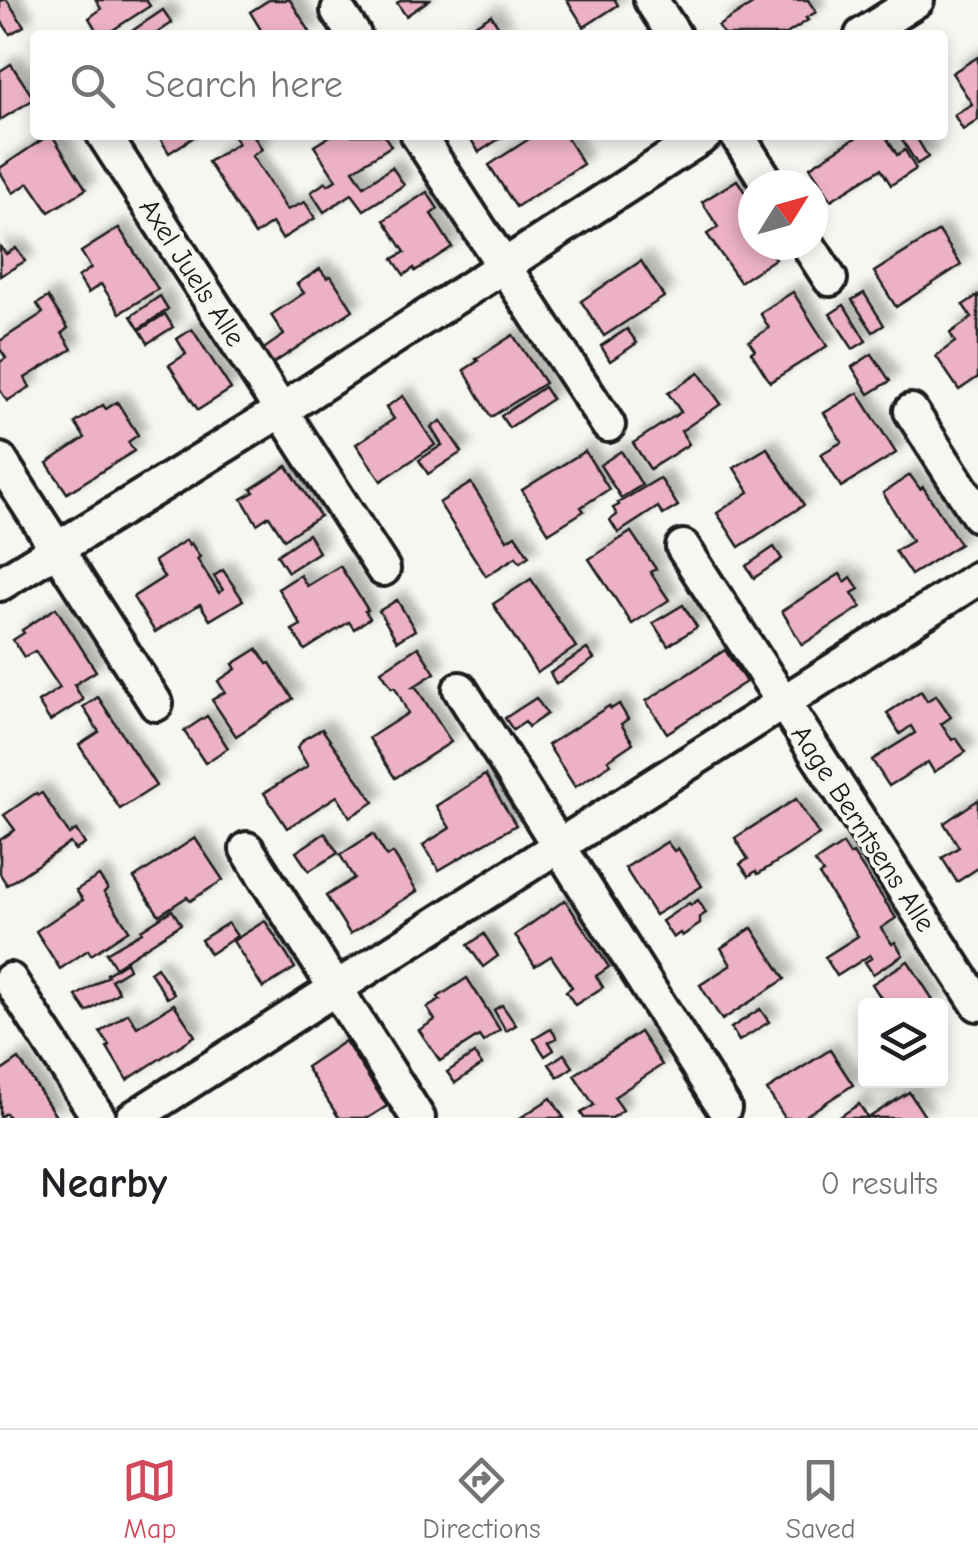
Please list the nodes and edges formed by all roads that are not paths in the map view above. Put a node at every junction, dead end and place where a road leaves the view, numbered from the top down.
1 (651, 0) edge
2 (917, 0) edge
3 (671, 30) edge
4 (870, 30) edge
5 (107, 140) edge
6 (421, 140) edge
7 (698, 140) edge
8 (740, 140) edge
9 (759, 170) edge
10 (817, 260) edge
11 (502, 266) junction
12 (830, 280) dead end
13 (282, 410) junction
14 (911, 411) dead end
15 (608, 425) dead end
16 (0, 460) edge
17 (978, 514) edge
18 (56, 548) junction
19 (683, 548) dead end
20 (383, 568) dead end
21 (978, 578) edge
22 (0, 584) edge
23 (460, 689) dead end
24 (783, 703) junction
25 (156, 704) dead end
26 (559, 846) junction
27 (247, 849) dead end
28 (10, 980) dead end
29 (335, 989) junction
30 (978, 1004) edge
31 (724, 1108) dead end
32 (99, 1118) edge
33 (134, 1118) edge
34 (418, 1118) edge

1 - 3 street
2 - 4 street
5 - 13 street, Axel Juels Alle
6 - 11 street
7 - 11 street
8 - 9 street
10 - 12 street
11 - 13 street
11 - 15 street
13 - 18 street
13 - 20 street, Axel Juels Alle
14 - 17 street
16 - 18 street
18 - 22 street
18 - 25 street
19 - 24 street, Aage Berntsens Alle
21 - 24 street, Aage Berntsens Alle
23 - 26 street
24 - 26 street, Aage Berntsens Alle
24 - 30 street, Aage Berntsens Alle
26 - 29 street, Aage Berntsens Alle
26 - 31 street
27 - 29 street
28 - 32 street
29 - 33 street, Aage Berntsens Alle
29 - 34 street

